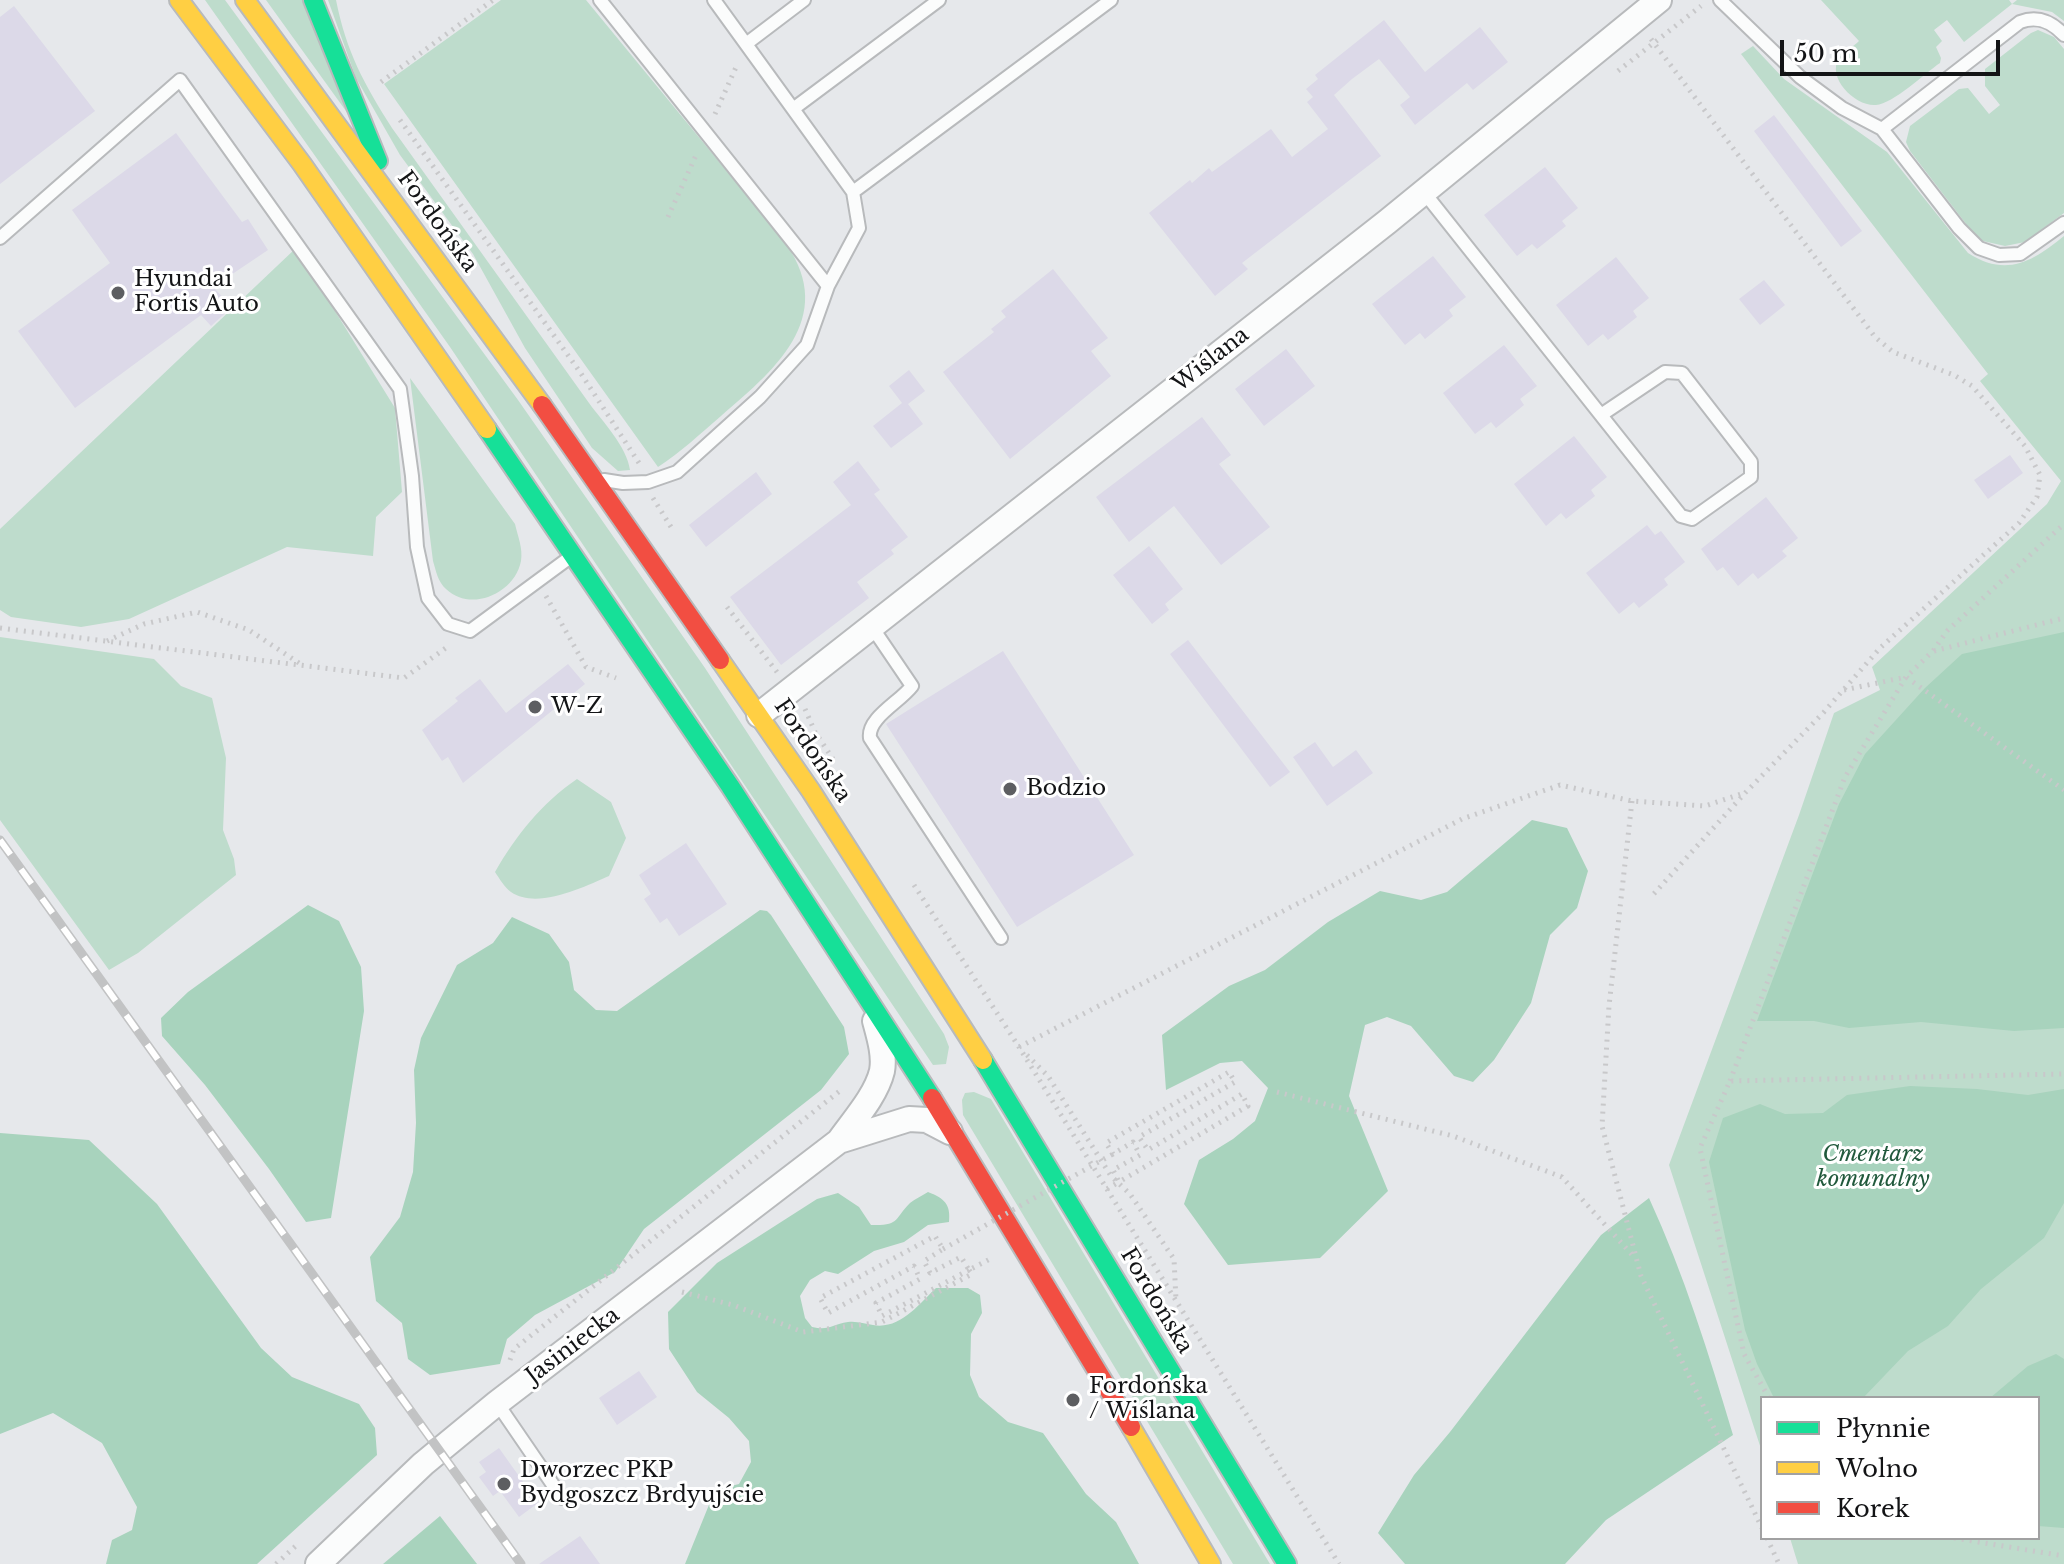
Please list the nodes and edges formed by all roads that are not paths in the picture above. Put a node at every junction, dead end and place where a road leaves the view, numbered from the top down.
1 (179, 0) edge
2 (245, 0) edge
3 (313, 0) edge
4 (600, 0) edge
5 (714, 0) edge
6 (804, 0) edge
7 (939, 0) edge
8 (1111, 0) edge
9 (1659, 0) edge
10 (1720, 0) edge
11 (2064, 35) edge
12 (746, 44) junction
13 (793, 109) junction
14 (1882, 129) junction
15 (1423, 191) junction
16 (853, 192) junction
17 (392, 202) junction
18 (2064, 223) edge
19 (0, 238) edge
20 (828, 286) junction
21 (1601, 415) junction
22 (593, 478) junction
23 (573, 555) junction
24 (872, 627) junction
25 (759, 715) junction
26 (1001, 938) dead end
27 (859, 983) junction
28 (955, 1134) junction
29 (839, 1141) junction
30 (497, 1403) junction
31 (562, 1498) dead end
32 (318, 1564) edge
33 (1211, 1564) edge
34 (1287, 1564) edge

1 - 23 main road
2 - 17 main road, Fordońska
3 - 17 main road
4 - 20 lane
5 - 12 lane
6 - 12 lane
7 - 13 lane
8 - 16 lane
9 - 15 street, Wiślana
10 - 14 lane
11 - 14 lane
12 - 13 lane
13 - 16 lane
14 - 18 lane
15 - 21 lane
15 - 24 street, Wiślana
16 - 20 lane
17 - 22 main road, Fordońska
19 - 23 lane
20 - 22 lane
21 - 21 lane
22 - 25 main road, Fordońska
23 - 27 main road
24 - 25 street, Wiślana
24 - 26 lane
25 - 34 main road, Fordońska
27 - 28 main road
27 - 29 street, Jasiniecka
28 - 29 street, Jasiniecka
28 - 33 main road
29 - 30 street, Jasiniecka
30 - 31 lane
30 - 32 street, Jasiniecka

